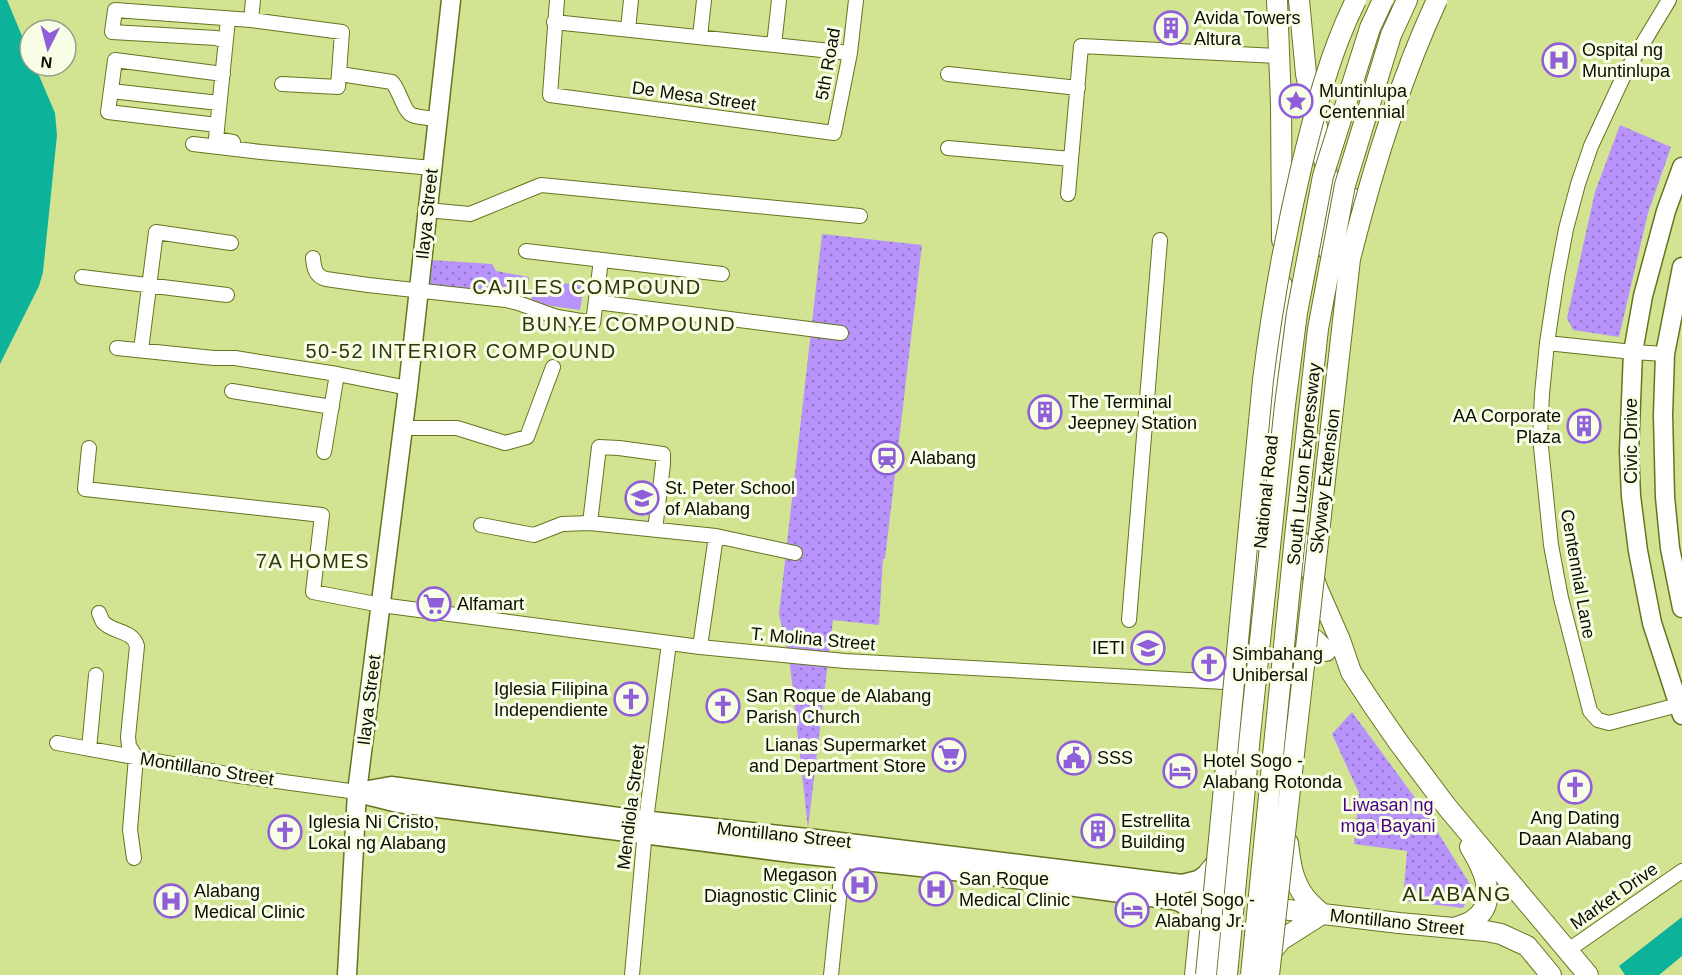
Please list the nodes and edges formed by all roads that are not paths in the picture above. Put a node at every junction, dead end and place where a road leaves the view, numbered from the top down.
1 (252, 0) edge
2 (451, 0) edge
3 (557, 0) edge
4 (631, 0) edge
5 (705, 0) edge
6 (779, 0) edge
7 (856, 0) edge
8 (1277, 0) edge
9 (1299, 0) edge
10 (1356, 0) edge
11 (1383, 0) edge
12 (1407, 0) edge
13 (1435, 0) edge
14 (1669, 0) edge
15 (228, 19) junction
16 (251, 20) junction
17 (554, 22) junction
18 (628, 30) junction
19 (700, 37) junction
20 (225, 41) junction
21 (774, 45) junction
22 (850, 53) junction
23 (1278, 56) junction
24 (223, 74) junction
25 (340, 74) junction
26 (948, 74) dead end
27 (282, 84) dead end
28 (1078, 87) junction
29 (111, 91) junction
30 (219, 103) junction
31 (437, 119) junction
32 (217, 125) junction
33 (834, 133) joint
34 (193, 144) dead end
35 (1281, 146) junction
36 (1320, 146) junction
37 (948, 148) dead end
38 (261, 152) junction
39 (1071, 159) junction
40 (1682, 167) edge
41 (432, 168) junction
42 (1068, 194) dead end
43 (427, 210) junction
44 (860, 216) dead end
45 (1160, 240) dead end
46 (231, 243) dead end
47 (526, 251) dead end
48 (313, 258) dead end
49 (601, 260) junction
50 (1682, 267) edge
51 (722, 274) dead end
52 (82, 277) dead end
53 (150, 285) junction
54 (418, 291) junction
55 (227, 295) dead end
56 (596, 302) junction
57 (1325, 326) junction
58 (1283, 329) junction
59 (841, 333) dead end
60 (1547, 343) junction
61 (117, 348) dead end
62 (141, 350) junction
63 (1633, 352) junction
64 (1665, 354) junction
65 (1319, 366) junction
66 (553, 367) dead end
67 (337, 374) junction
68 (408, 388) junction
69 (232, 391) dead end
70 (332, 407) junction
71 (403, 428) junction
72 (89, 448) dead end
73 (324, 452) dead end
74 (591, 523) junction
75 (481, 525) dead end
76 (655, 530) junction
77 (716, 536) junction
78 (1300, 541) junction
79 (795, 553) dead end
80 (1295, 597) junction
81 (381, 605) junction
82 (1682, 608) edge
83 (99, 613) dead end
84 (1129, 620) dead end
85 (669, 643) junction
86 (700, 647) junction
87 (1326, 651) junction
88 (1351, 672) junction
89 (96, 675) dead end
90 (1245, 684) junction
91 (1681, 708) edge
92 (57, 742) dead end
93 (89, 749) junction
94 (136, 758) junction
95 (357, 792) junction
96 (1447, 807) junction
97 (646, 827) junction
98 (1227, 850) junction
99 (838, 852) junction
100 (134, 858) dead end
101 (1682, 871) edge
102 (1208, 873) junction
103 (1181, 893) junction
104 (1264, 907) junction
105 (1322, 914) junction
106 (1201, 915) junction
107 (1455, 928) junction
108 (1567, 951) junction
109 (347, 975) edge
110 (632, 975) edge
111 (831, 975) edge
112 (1195, 975) edge
113 (1206, 975) edge
114 (1218, 975) edge
115 (1227, 975) edge
116 (1251, 975) edge
117 (1259, 975) edge
118 (1269, 975) edge
119 (1551, 975) edge
120 (1588, 975) edge

1 - 16 street
2 - 31 main road, Ilaya Street
3 - 17 street
4 - 18 street
5 - 19 street
6 - 21 street
7 - 22 street, 5th Road
8 - 23 highway, National Road
9 - 36 highway
10 - 113 highway, bridge
11 - 115 highway, South Luzon Expressway, bridge
12 - 116 highway, South Luzon Expressway, bridge
13 - 57 highway
13 - 118 highway, Skyway Extension, bridge
14 - 60 street, Centennial Lane
15 - 16 street
15 - 20 street
15 - 20 street
16 - 25 street
17 - 18 street
17 - 33 street, De Mesa Street
18 - 19 street
19 - 21 street
20 - 24 street
21 - 22 street
22 - 33 street, 5th Road
23 - 28 street
23 - 35 highway, National Road
24 - 29 street
24 - 30 street
25 - 27 street
25 - 31 street
26 - 28 street
28 - 39 street
29 - 30 street
29 - 32 street
30 - 32 street
31 - 41 main road, Ilaya Street
32 - 38 street
34 - 38 street
35 - 36 highway
35 - 58 highway, National Road
36 - 57 highway
37 - 39 street
38 - 41 street
39 - 42 street
40 - 63 main road, Civic Drive
41 - 43 main road, Ilaya Street
43 - 44 street
43 - 54 main road, Ilaya Street
45 - 84 street
46 - 53 street
47 - 49 street
48 - 54 street
49 - 51 street
49 - 56 street
50 - 64 main road, Civic Drive
52 - 53 street
53 - 55 street
53 - 62 street
54 - 56 street
54 - 68 main road, Ilaya Street
56 - 59 street
57 - 65 highway
58 - 65 highway
58 - 90 highway, National Road
60 - 63 street
60 - 91 street, Centennial Lane
61 - 62 street
62 - 67 street
63 - 64 street
63 - 91 main road, Civic Drive
64 - 82 main road, Civic Drive
65 - 78 highway
66 - 71 street
67 - 68 street
67 - 70 street
68 - 71 main road, Ilaya Street
69 - 70 street
70 - 73 street
71 - 81 main road, Ilaya Street
72 - 81 street, T. Molina Street
74 - 75 street
74 - 76 street
74 - 76 street
76 - 77 street
77 - 79 street
77 - 86 street
78 - 80 highway
78 - 88 highway
80 - 87 highway
80 - 104 highway
81 - 85 street, T. Molina Street
81 - 95 main road, Ilaya Street
83 - 94 street
85 - 86 street, T. Molina Street
85 - 97 street, Mendiola Street
86 - 90 street, T. Molina Street
87 - 88 highway
87 - 105 highway
88 - 96 highway
89 - 93 street
90 - 98 highway, National Road
92 - 93 street, Montillano Street
93 - 94 street, Montillano Street
94 - 95 street, Montillano Street
94 - 100 street
95 - 97 main road, Montillano Street
95 - 109 main road, Ilaya Street
96 - 107 highway
96 - 108 highway
97 - 99 main road, Montillano Street
97 - 110 street, Mendiola Street
98 - 102 highway
98 - 114 highway, National Road
99 - 103 main road, Montillano Street
99 - 111 street
101 - 108 street, Market Drive
102 - 103 main road
102 - 106 highway
103 - 106 main road, Montillano Street
104 - 105 highway, Montillano Street
104 - 117 highway
105 - 107 highway, Montillano Street
105 - 117 highway
106 - 112 highway
107 - 119 highway, Montillano Street
108 - 120 highway

